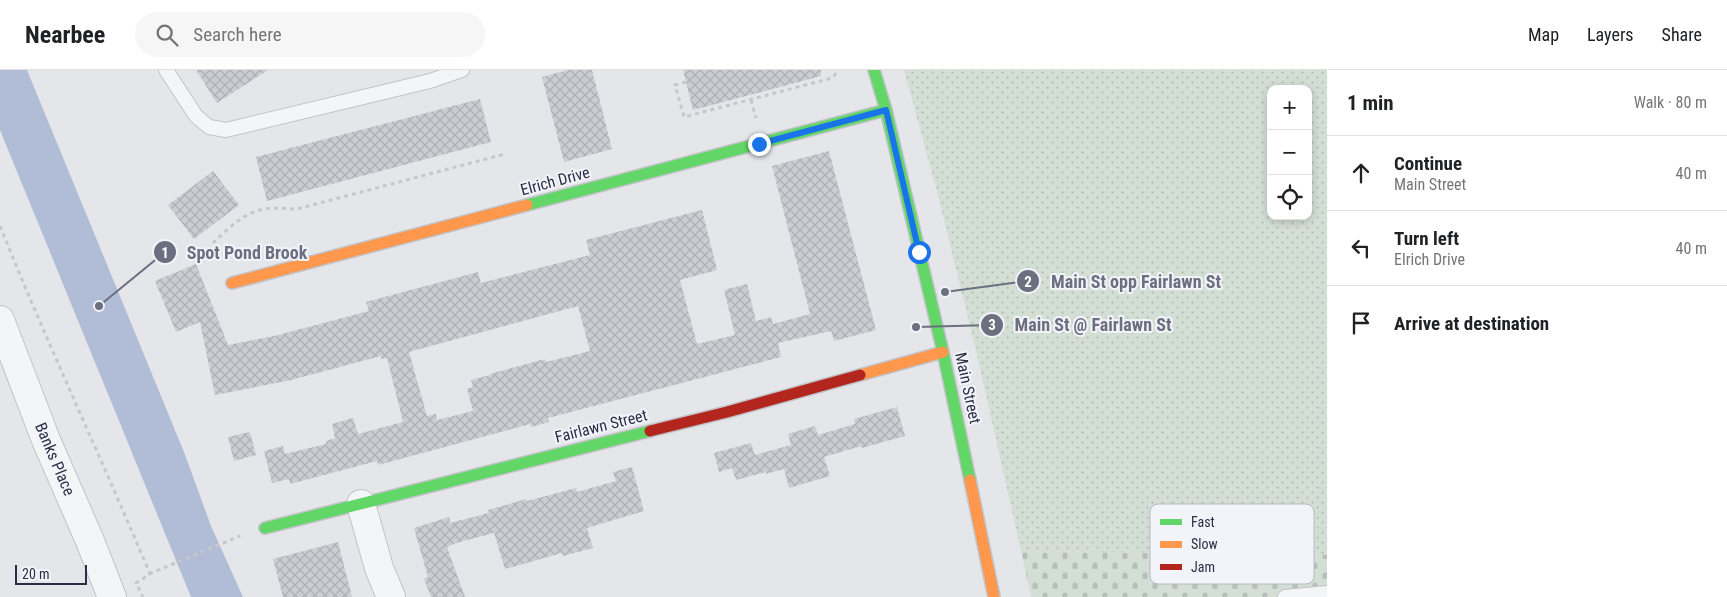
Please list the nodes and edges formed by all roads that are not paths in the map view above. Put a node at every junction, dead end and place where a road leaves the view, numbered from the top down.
1 (166, 70) edge
2 (462, 70) edge
3 (874, 70) edge
4 (886, 110) junction
5 (232, 283) dead end
6 (2, 329) edge
7 (943, 352) junction
8 (361, 504) junction
9 (265, 528) dead end
10 (1327, 593) edge
11 (112, 597) edge
12 (391, 597) edge
13 (994, 597) edge
14 (1285, 597) edge

1 - 2 lane
3 - 4 street, Main Street
4 - 5 street, Elrich Drive
4 - 7 street, Main Street
6 - 11 street, Banks Place
7 - 8 street, Fairlawn Street
7 - 13 street, Main Street
8 - 9 street, Fairlawn Street
8 - 12 street
10 - 14 lane

